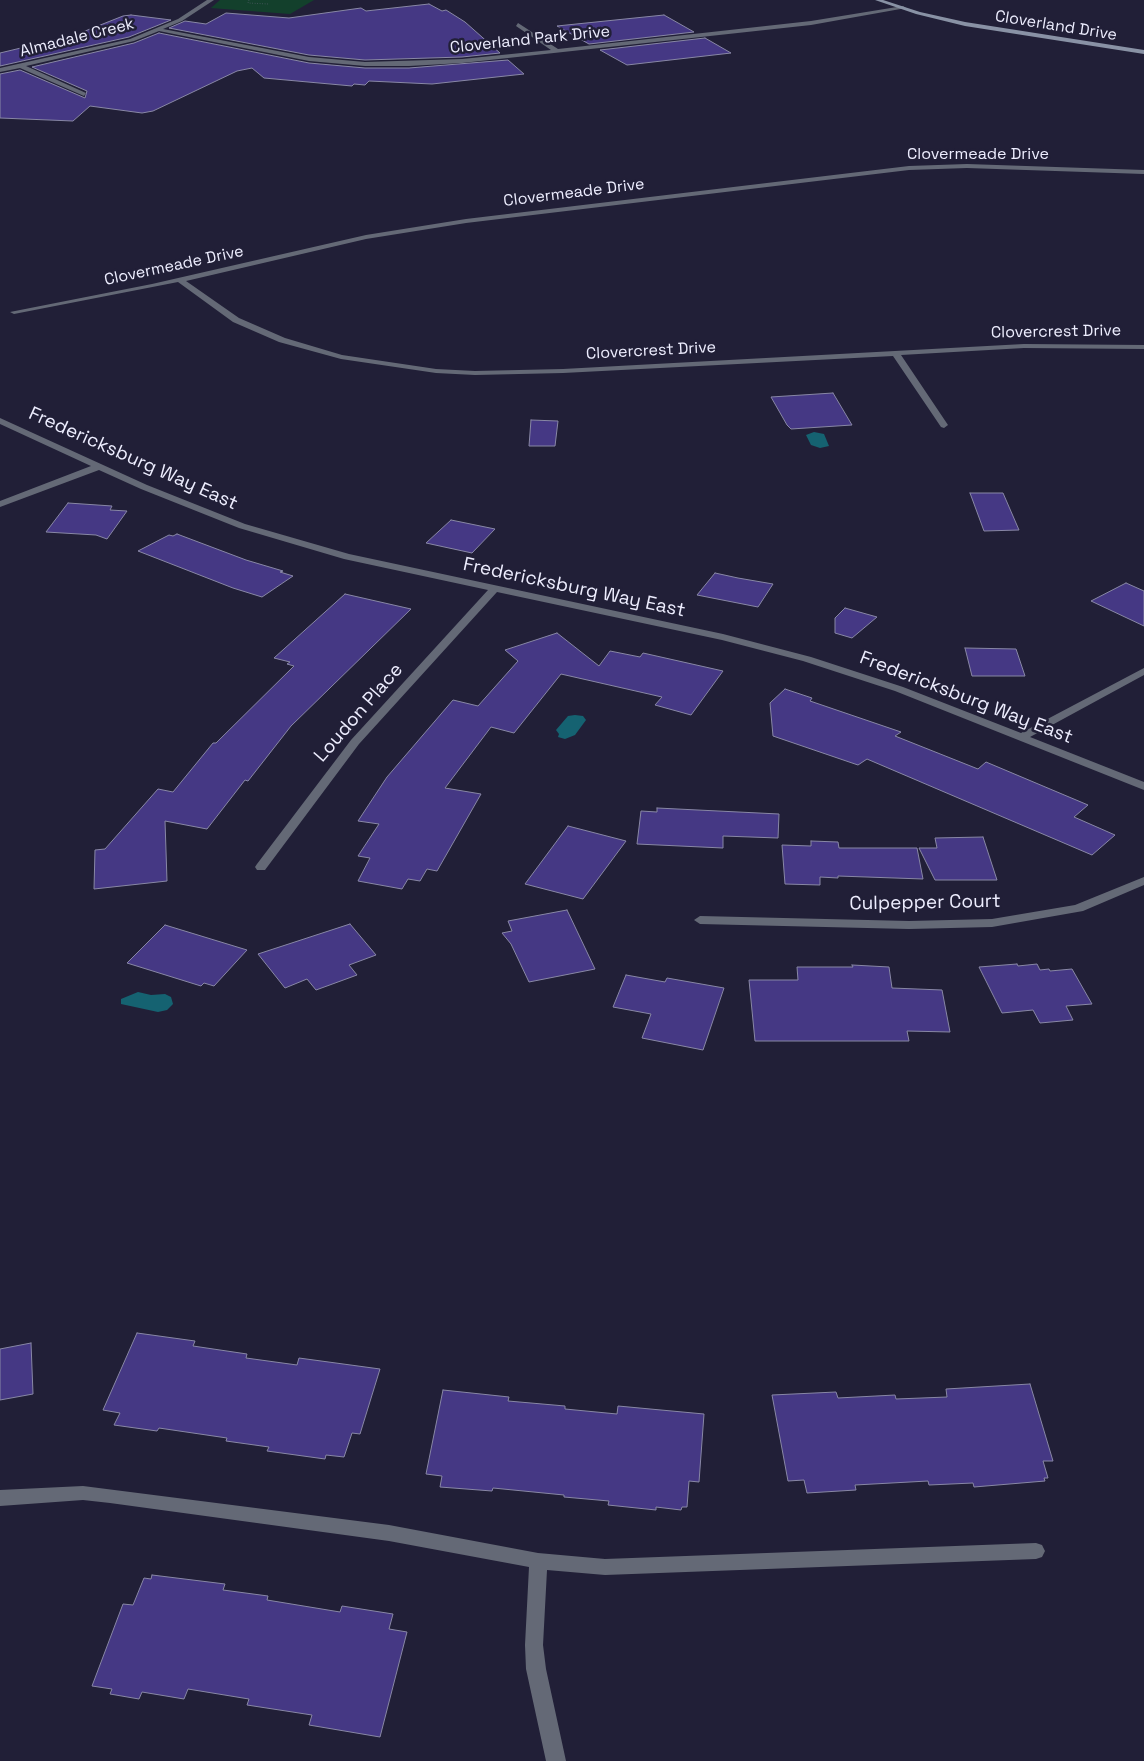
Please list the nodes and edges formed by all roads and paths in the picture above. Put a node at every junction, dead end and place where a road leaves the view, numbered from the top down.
1 (211, 0) edge
2 (249, 0) edge
3 (878, 0) edge
4 (268, 4) dead end
5 (903, 8) junction
6 (518, 25) dead end
7 (161, 30) junction
8 (557, 51) junction
9 (1144, 52) edge
10 (21, 66) junction
11 (0, 70) edge
12 (84, 94) dead end
13 (1144, 172) edge
14 (180, 280) junction
15 (14, 312) dead end
16 (1144, 347) edge
17 (896, 353) junction
18 (0, 421) edge
19 (944, 425) dead end
20 (100, 466) junction
21 (0, 504) edge
22 (493, 590) junction
23 (1144, 671) edge
24 (1022, 737) junction
25 (1144, 786) edge
26 (261, 867) dead end
27 (1144, 881) edge
28 (700, 920) dead end
29 (0, 1498) edge
30 (1036, 1551) dead end
31 (538, 1561) junction
32 (556, 1761) edge

1 - 7 street, Almadale Creek
2 - 4 path
3 - 5 main road, Cloverland Drive
5 - 8 street, Cloverland Park Drive
5 - 9 main road, Cloverland Drive
6 - 8 street
7 - 8 street, Cloverland Park Drive
7 - 10 street, Almadale Creek
10 - 11 street, Almadale Creek
10 - 12 street
13 - 14 street, Clovermeade Drive
14 - 15 street, Clovermeade Drive
14 - 17 street, Clovercrest Drive
16 - 17 street, Clovercrest Drive
17 - 19 street
18 - 20 street, Fredericksburg Way East
20 - 21 street
20 - 22 street, Fredericksburg Way East
22 - 24 street, Fredericksburg Way East
22 - 26 street, Loudon Place
23 - 24 street
24 - 25 street, Fredericksburg Way East
27 - 28 street, Culpepper Court
29 - 31 street
30 - 31 street
31 - 32 street

